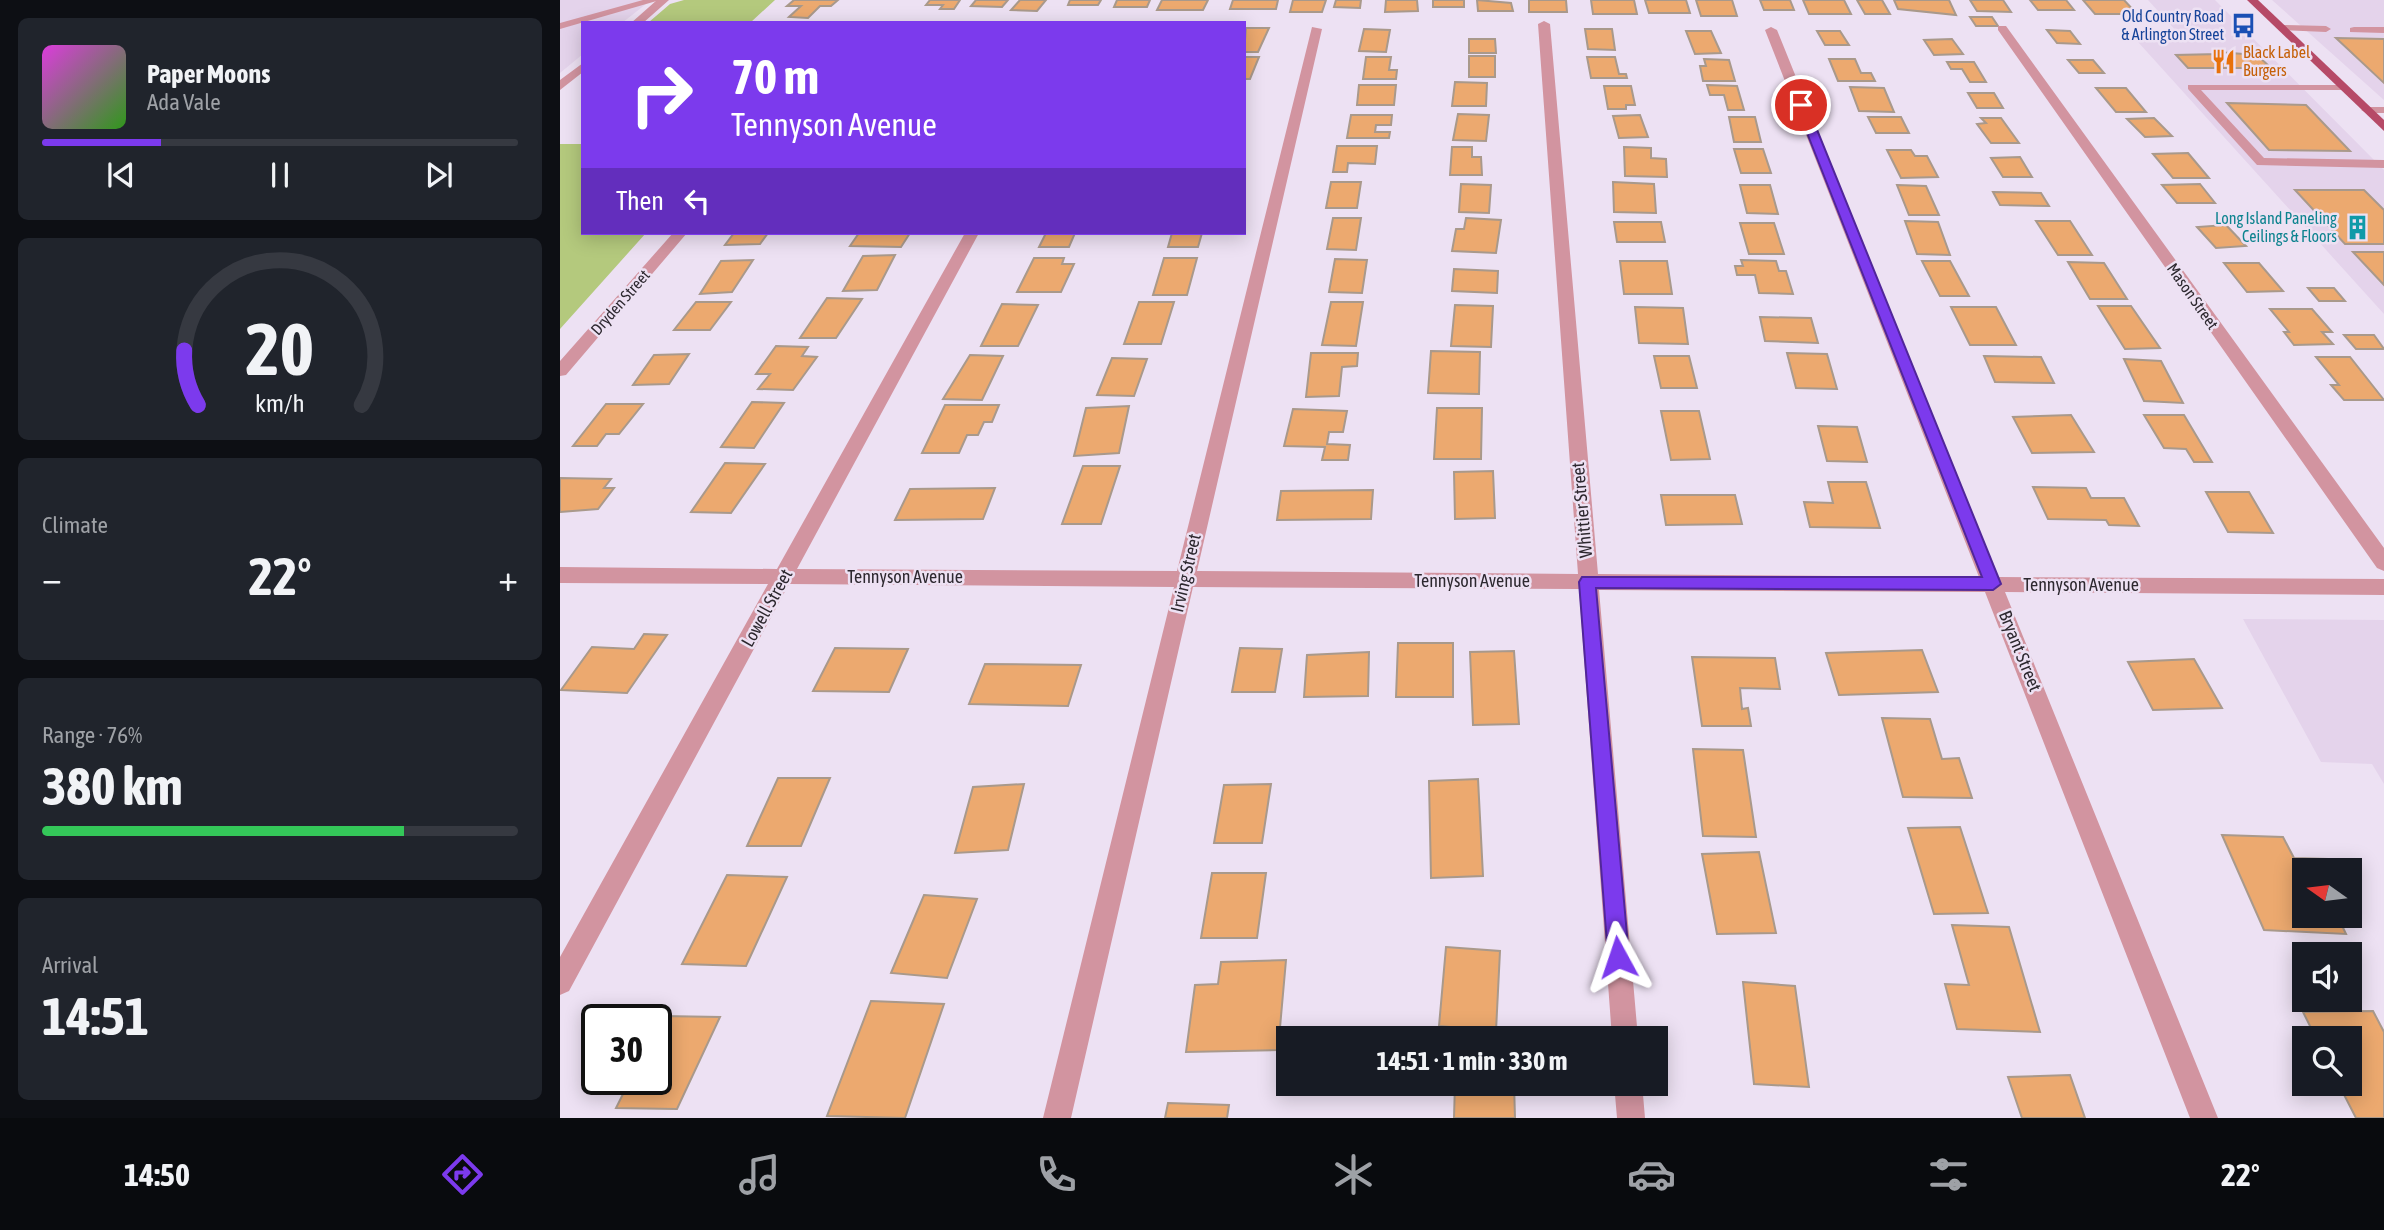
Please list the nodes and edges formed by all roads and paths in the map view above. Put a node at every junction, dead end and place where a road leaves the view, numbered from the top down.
1 (654, 0) edge
2 (664, 0) edge
3 (2252, 0) edge
4 (638, 21) edge
5 (1544, 24) dead end
6 (560, 26) edge
7 (2002, 28) dead end
8 (1317, 29) dead end
9 (2283, 29) junction
10 (2326, 29) dead end
11 (1771, 30) dead end
12 (2354, 30) dead end
13 (2384, 30) edge
14 (581, 68) edge
15 (560, 86) edge
16 (2343, 86) junction
17 (2367, 110) junction
18 (2384, 110) edge
19 (2384, 127) edge
20 (2384, 164) edge
21 (678, 235) edge
22 (971, 235) edge
23 (560, 371) edge
24 (2384, 564) edge
25 (560, 575) edge
26 (784, 576) junction
27 (1185, 579) junction
28 (1588, 582) junction
29 (1993, 584) junction
30 (2384, 587) edge
31 (560, 982) edge
32 (1624, 1026) edge
33 (1629, 1096) edge
34 (1057, 1118) edge
35 (1631, 1118) edge
36 (2204, 1118) edge

1 - 6 street
2 - 4 street
3 - 9 main road
5 - 28 street, Whittier Street
7 - 24 street, Mason Street
8 - 27 street, Irving Street
9 - 10 lane
9 - 16 main road
11 - 29 street, Bryant Street
12 - 13 lane
14 - 15 street
16 - 17 main road
16 - 20 lane
17 - 18 lane
17 - 19 main road
21 - 23 street, Dryden Street
22 - 26 street, Lowell Street
25 - 26 street, Tennyson Avenue
26 - 27 street, Tennyson Avenue
26 - 31 street, Lowell Street
27 - 28 street, Tennyson Avenue
27 - 34 street, Irving Street
28 - 29 street, Tennyson Avenue
28 - 32 street, Whittier Street
29 - 30 street, Tennyson Avenue
29 - 36 street, Bryant Street
33 - 35 street

